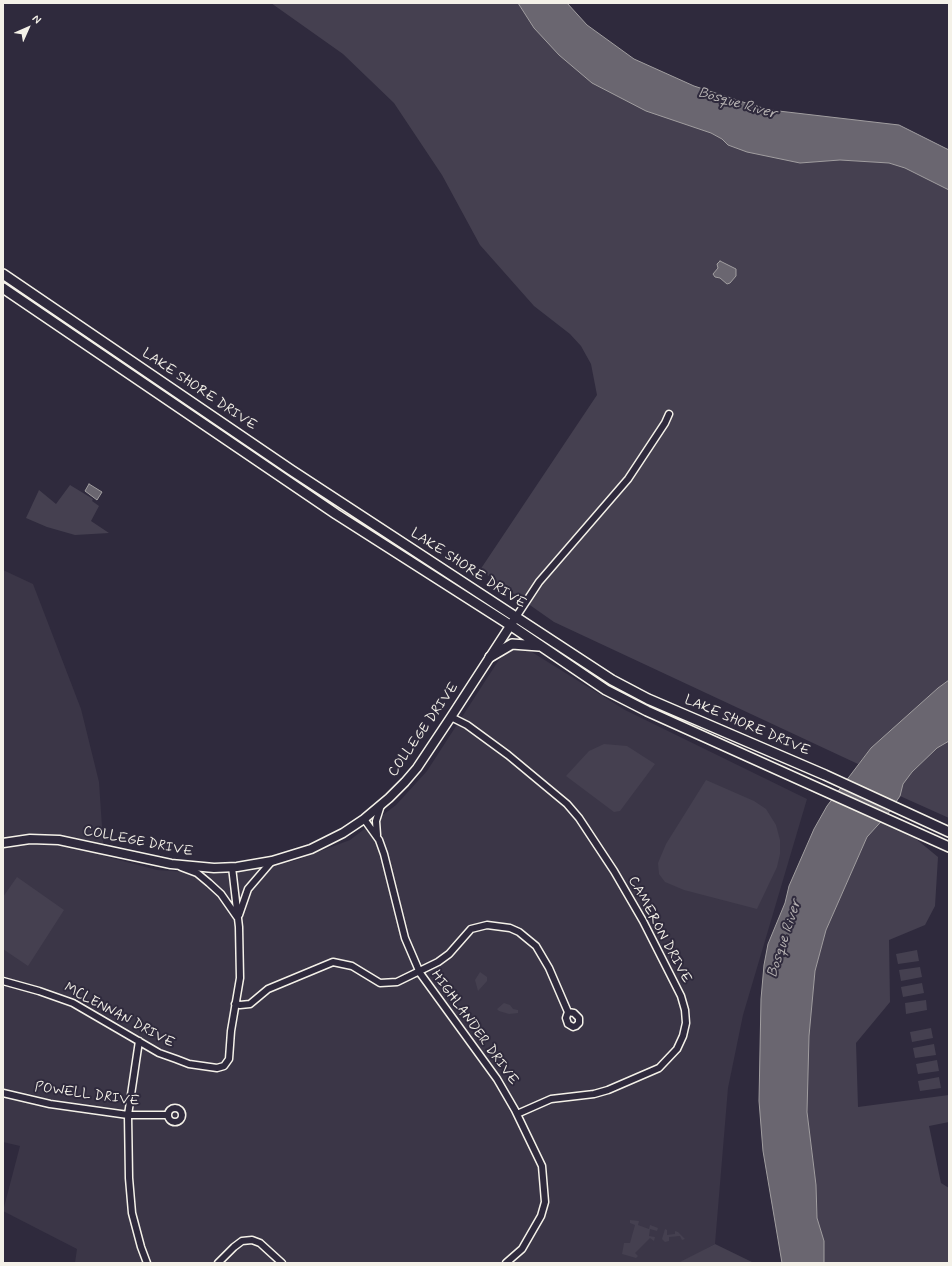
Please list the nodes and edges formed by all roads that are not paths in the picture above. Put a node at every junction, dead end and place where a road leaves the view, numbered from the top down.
1 (3, 274) edge
2 (3, 288) edge
3 (669, 414) dead end
4 (516, 617) junction
5 (510, 625) junction
6 (540, 646) junction
7 (490, 657) junction
8 (451, 717) junction
9 (381, 805) junction
10 (364, 819) junction
11 (949, 832) edge
12 (379, 840) junction
13 (3, 843) edge
14 (949, 847) edge
15 (272, 861) junction
16 (178, 865) junction
17 (232, 867) junction
18 (238, 918) junction
19 (419, 972) junction
20 (3, 981) edge
21 (235, 1004) junction
22 (568, 1012) dead end
23 (139, 1041) junction
24 (3, 1093) edge
25 (517, 1114) junction
26 (128, 1115) junction
27 (168, 1115) dead end
28 (147, 1263) edge
29 (218, 1263) edge
30 (282, 1263) edge
31 (506, 1263) edge

1 - 4 main road, LAKE SHORE DRIVE
2 - 5 main road, LAKE SHORE DRIVE
3 - 4 street
4 - 5 street, COLLEGE DRIVE
4 - 11 main road, LAKE SHORE DRIVE
5 - 6 main road, LAKE SHORE DRIVE
5 - 7 street, COLLEGE DRIVE
6 - 7 main road
6 - 14 main road, LAKE SHORE DRIVE
7 - 8 street, COLLEGE DRIVE
8 - 9 street, COLLEGE DRIVE
8 - 25 street, CAMERON DRIVE
9 - 10 street, COLLEGE DRIVE
9 - 12 street, HIGHLANDER DRIVE
10 - 12 street, HIGHLANDER DRIVE
10 - 15 street, COLLEGE DRIVE
12 - 19 street, HIGHLANDER DRIVE
13 - 16 street, COLLEGE DRIVE
15 - 17 street, COLLEGE DRIVE
15 - 18 street
16 - 17 street, COLLEGE DRIVE
16 - 18 street
17 - 18 street
18 - 21 street
19 - 21 street
19 - 22 street
19 - 25 street, HIGHLANDER DRIVE
20 - 23 street, MCLENNAN DRIVE
21 - 23 street, MCLENNAN DRIVE
23 - 26 street
24 - 26 street, POWELL DRIVE
25 - 31 street, HIGHLANDER DRIVE
26 - 27 street, POWELL DRIVE
26 - 28 street
29 - 30 street

